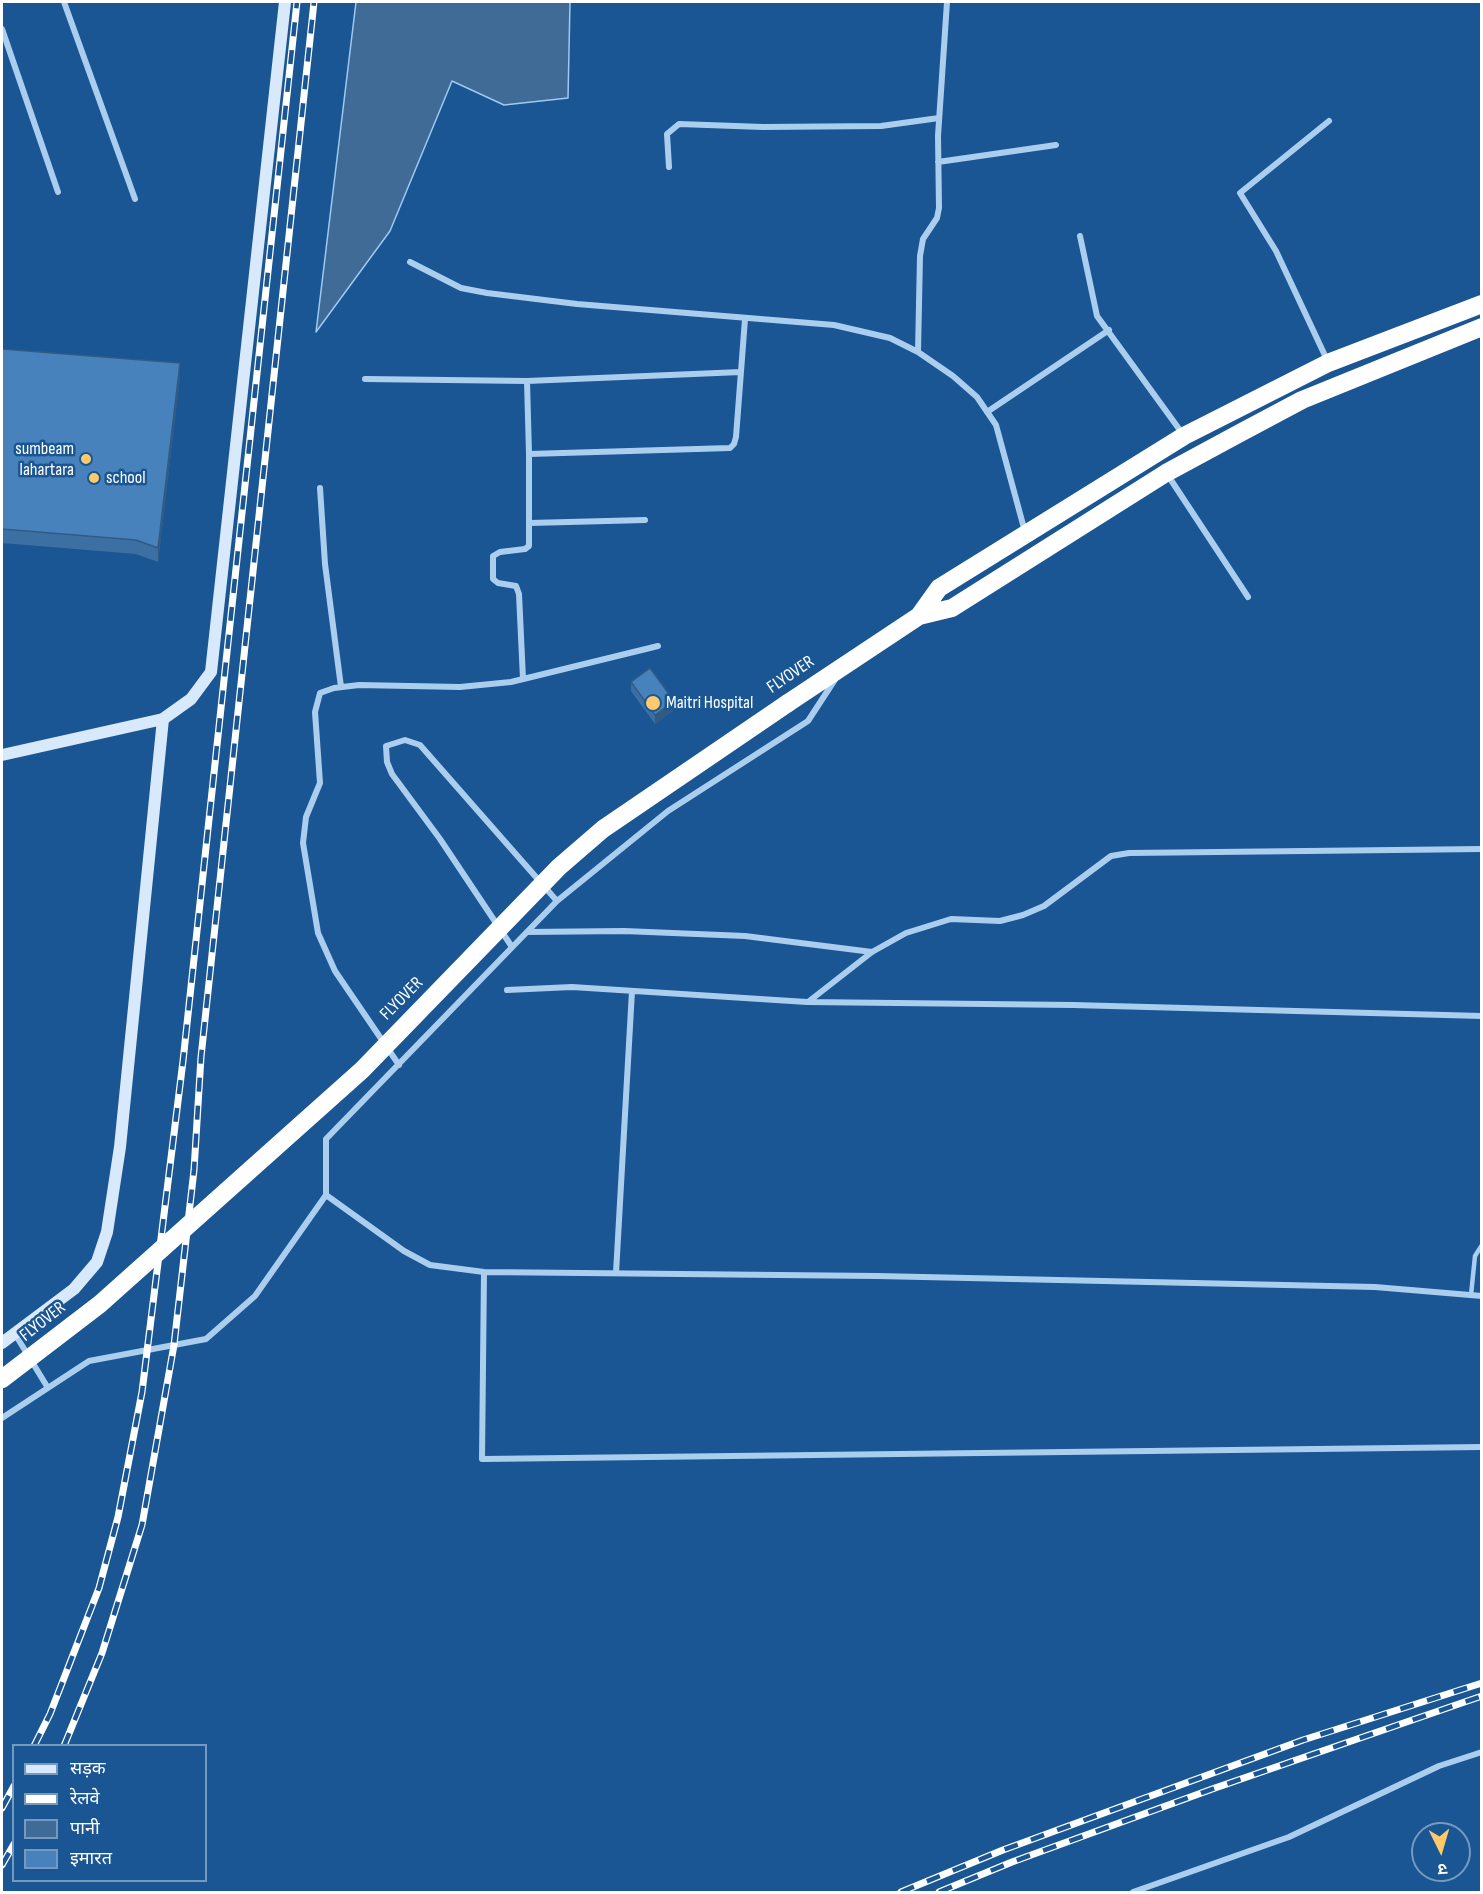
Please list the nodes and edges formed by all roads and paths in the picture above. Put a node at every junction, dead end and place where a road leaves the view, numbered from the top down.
1 (64, 2) edge
2 (285, 2) edge
3 (946, 2) edge
4 (2, 29) edge
5 (939, 118) junction
6 (1329, 121) dead end
7 (1056, 146) dead end
8 (938, 162) junction
9 (669, 167) dead end
10 (58, 192) dead end
11 (135, 200) dead end
12 (1080, 237) dead end
13 (410, 262) dead end
14 (1482, 304) edge
15 (745, 319) junction
16 (1482, 327) edge
17 (1109, 330) junction
18 (918, 351) junction
19 (1329, 363) junction
20 (741, 372) junction
21 (365, 379) dead end
22 (527, 381) junction
23 (987, 412) junction
24 (1184, 436) junction
25 (529, 454) junction
26 (1166, 473) junction
27 (320, 488) dead end
28 (645, 520) dead end
29 (530, 523) junction
30 (1025, 534) junction
31 (1248, 597) dead end
32 (919, 616) junction
33 (658, 646) dead end
34 (844, 665) junction
35 (523, 679) junction
36 (341, 687) junction
37 (163, 719) junction
38 (2, 756) edge
39 (1482, 849) edge
40 (557, 901) junction
41 (527, 932) junction
42 (512, 947) junction
43 (872, 952) junction
44 (507, 990) dead end
45 (632, 991) junction
46 (807, 1002) junction
47 (1482, 1016) edge
48 (399, 1065) junction
49 (326, 1195) junction
50 (1482, 1245) edge
51 (484, 1272) junction
52 (616, 1273) junction
53 (1471, 1295) junction
54 (1482, 1296) edge
55 (15, 1334) junction
56 (2, 1343) edge
57 (2, 1379) edge
58 (48, 1388) junction
59 (2, 1418) edge
60 (1482, 1447) edge
61 (1482, 1752) edge
62 (1132, 1893) edge

1 - 11 street
2 - 37 street
3 - 5 street
4 - 10 street
5 - 8 street
5 - 9 street
6 - 19 street
7 - 8 street
8 - 18 street
12 - 17 street
13 - 15 street
14 - 19 highway
15 - 18 street
15 - 20 street
16 - 26 highway
17 - 23 street
17 - 24 street
18 - 23 street
19 - 24 highway
20 - 22 street
20 - 25 street
21 - 22 street
22 - 25 street
23 - 30 street
24 - 30 highway
25 - 29 street
26 - 31 street
26 - 32 highway
27 - 36 street
28 - 29 street
29 - 35 street
30 - 32 highway
32 - 34 highway, FLYOVER
33 - 35 street
34 - 40 street
34 - 57 highway, FLYOVER, bridge
35 - 36 street
36 - 48 street
37 - 38 street
37 - 55 street
39 - 43 street
40 - 41 street
40 - 42 street
41 - 42 street
41 - 43 street
42 - 48 street
43 - 46 street
44 - 45 street
45 - 46 street
45 - 52 street
46 - 47 street
48 - 49 street
49 - 51 street
49 - 58 street
50 - 53 lane
51 - 52 street
51 - 60 street
52 - 53 street
53 - 54 street
55 - 56 street
55 - 58 street
58 - 59 street
61 - 62 street

